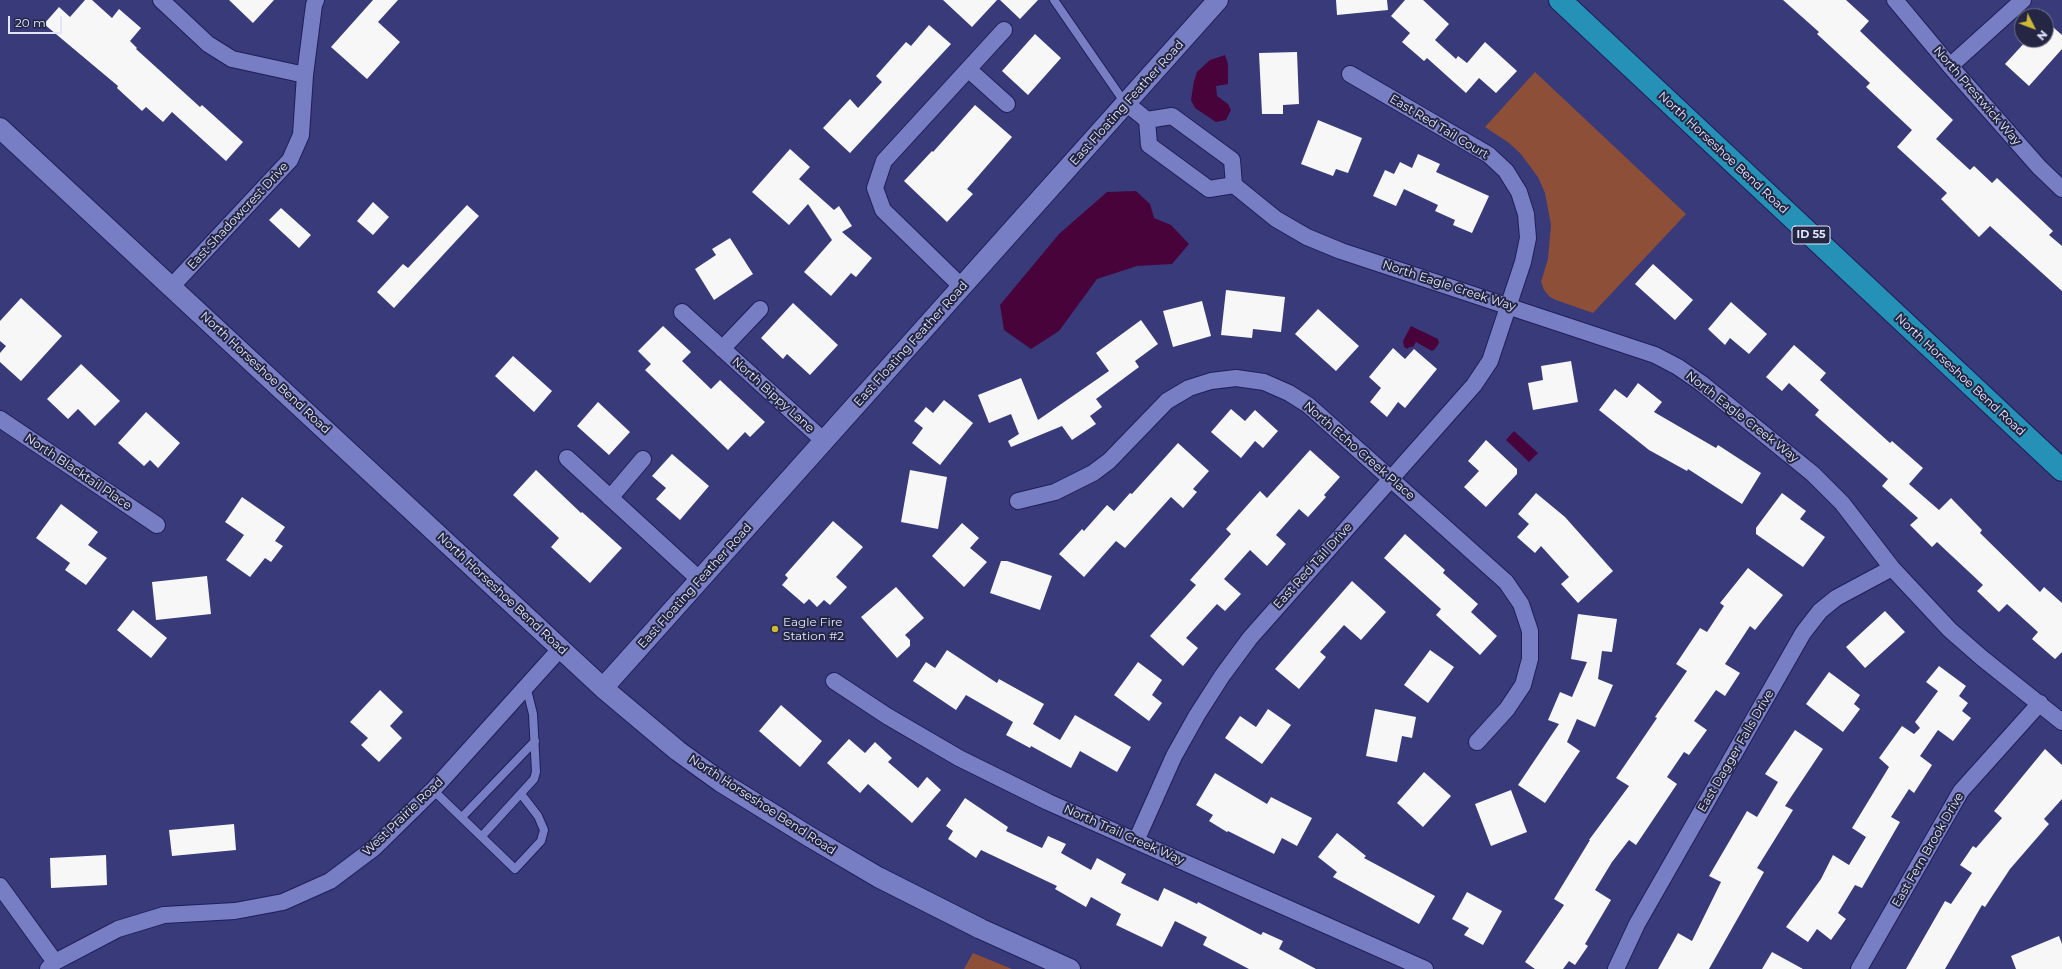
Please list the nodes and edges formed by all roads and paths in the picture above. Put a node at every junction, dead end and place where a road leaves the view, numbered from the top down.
1 (161, 0) edge
2 (316, 0) edge
3 (1054, 0) edge
4 (1218, 0) edge
5 (1560, 0) edge
6 (1895, 0) edge
7 (2023, 0) edge
8 (1004, 30) dead end
9 (1950, 66) junction
10 (968, 69) junction
11 (1350, 74) dead end
12 (305, 75) junction
13 (1126, 103) junction
14 (1007, 104) dead end
15 (1147, 120) junction
16 (0, 128) edge
17 (1234, 185) junction
18 (2062, 189) edge
19 (172, 286) junction
20 (962, 287) junction
21 (1509, 306) junction
22 (760, 309) dead end
23 (682, 312) dead end
24 (722, 349) junction
25 (0, 419) edge
26 (824, 441) junction
27 (567, 458) dead end
28 (643, 459) dead end
29 (2062, 470) edge
30 (1391, 478) junction
31 (610, 498) junction
32 (1018, 501) dead end
33 (157, 525) dead end
34 (1892, 568) junction
35 (700, 580) junction
36 (560, 648) junction
37 (834, 681) dead end
38 (526, 685) junction
39 (603, 688) junction
40 (2040, 703) junction
41 (2062, 722) edge
42 (535, 741) junction
43 (1477, 742) dead end
44 (433, 790) junction
45 (521, 794) junction
46 (462, 818) junction
47 (482, 836) junction
48 (1136, 840) junction
49 (0, 886) edge
50 (52, 965) edge
51 (1070, 969) edge
52 (1425, 969) edge
53 (1616, 969) edge
54 (1859, 969) edge

1 - 12 street
2 - 12 street, East Shadowcrest Drive
3 - 13 lane
4 - 13 street, East Floating Feather Road
5 - 29 highway, North Horseshoe Bend Road / ID 55
6 - 9 street, North Prestwick Way
7 - 9 street
8 - 10 street
9 - 18 street, North Prestwick Way
10 - 14 street
10 - 20 street
11 - 21 street, East Red Tail Court
12 - 19 street, East Shadowcrest Drive
13 - 15 street
13 - 20 street, East Floating Feather Road
15 - 17 street
15 - 17 street
16 - 19 street, North Horseshoe Bend Road
17 - 21 street, North Eagle Creek Way
19 - 36 street, North Horseshoe Bend Road
20 - 26 street, East Floating Feather Road
21 - 30 street, East Red Tail Drive
21 - 34 street, North Eagle Creek Way
22 - 24 street, North Bippy Lane
23 - 24 street, North Bippy Lane
24 - 26 street, North Bippy Lane
25 - 33 street, North Blacktail Place
26 - 35 street, East Floating Feather Road
27 - 31 street
28 - 31 street
30 - 32 street, North Echo Creek Place
30 - 43 street, North Echo Creek Place
30 - 48 street, East Red Tail Drive
31 - 35 street
34 - 40 street, North Eagle Creek Way
34 - 53 street, East Dagger Falls Drive
35 - 39 street, East Floating Feather Road
36 - 38 street, West Prairie Road
36 - 39 street, North Horseshoe Bend Road
37 - 48 street, North Trail Creek Way
38 - 42 lane
38 - 44 street, West Prairie Road
39 - 51 street, North Horseshoe Bend Road
40 - 41 street, North Eagle Creek Way
40 - 54 street, East Fern Brook Drive
42 - 45 lane
42 - 46 lane
44 - 46 lane
44 - 50 street, West Prairie Road
45 - 47 lane
45 - 47 lane
46 - 47 lane
48 - 52 street, North Trail Creek Way
49 - 50 street

